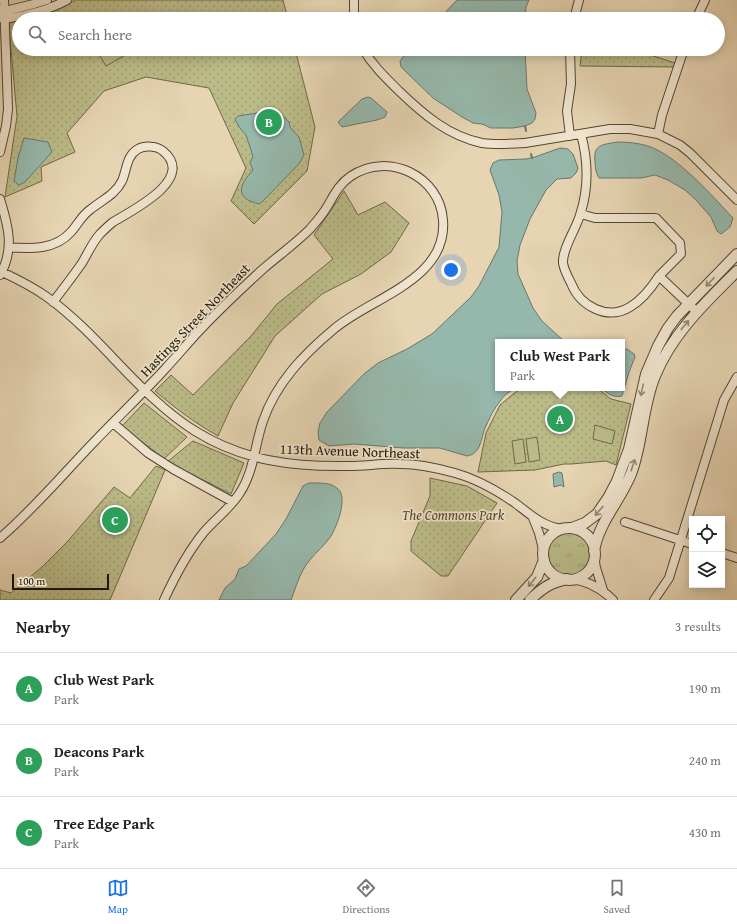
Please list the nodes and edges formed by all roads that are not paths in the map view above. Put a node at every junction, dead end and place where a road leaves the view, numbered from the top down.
1 (4, 0) edge
2 (47, 0) edge
3 (67, 0) edge
4 (354, 0) edge
5 (579, 0) edge
6 (705, 0) edge
7 (40, 12) edge
8 (354, 12) edge
9 (576, 12) edge
10 (699, 12) edge
11 (2, 14) edge
12 (12, 14) edge
13 (368, 56) edge
14 (570, 56) edge
15 (682, 56) edge
16 (581, 134) junction
17 (658, 134) junction
18 (570, 136) junction
19 (0, 152) edge
20 (737, 200) edge
21 (0, 202) edge
22 (581, 214) junction
23 (9, 246) junction
24 (737, 254) edge
25 (737, 271) edge
26 (1, 273) edge
27 (660, 276) junction
28 (53, 302) junction
29 (689, 303) junction
30 (698, 312) junction
31 (737, 377) edge
32 (144, 390) junction
33 (113, 423) junction
34 (254, 457) junction
35 (233, 502) junction
36 (533, 518) junction
37 (625, 522) dead end
38 (567, 528) junction
39 (0, 538) edge
40 (680, 540) junction
41 (689, 543) edge
42 (543, 549) junction
43 (594, 553) junction
44 (725, 554) edge
45 (737, 558) edge
46 (544, 560) junction
47 (569, 579) junction
48 (603, 590) junction
49 (164, 600) edge
50 (516, 600) edge
51 (530, 600) edge
52 (613, 600) edge
53 (654, 600) edge

1 - 11 street
2 - 11 street
3 - 7 street
4 - 8 street
5 - 9 street
6 - 10 street
11 - 12 street
11 - 19 street
13 - 18 street
14 - 18 street
15 - 17 street
16 - 17 street
16 - 18 street
16 - 22 street
17 - 20 street
21 - 23 street
22 - 27 street
22 - 27 street
23 - 26 street
23 - 28 street
24 -> 29 street
25 - 30 street
26 - 28 street, 113th Avenue Northeast
27 - 29 street
28 - 32 street, 113th Avenue Northeast
29 - 30 street
29 -> 38 street
43 -> 30 street
31 - 40 street
32 - 33 street, Hastings Street Northeast
32 - 34 street, 113th Avenue Northeast
32 - 34 street, Hastings Street Northeast
33 - 35 street
33 - 39 street, Hastings Street Northeast
34 - 35 street
34 - 36 street, 113th Avenue Northeast
35 - 49 street
36 - 38 street, 113th Avenue Northeast
36 - 42 street
37 - 40 street
38 - 42 street
38 - 43 street
40 - 41 street
40 - 53 street
42 - 46 street
43 - 47 street
43 - 48 street
44 - 45 street
46 - 47 street
46 -> 50 street
47 - 48 street
47 - 51 street
48 - 52 street

